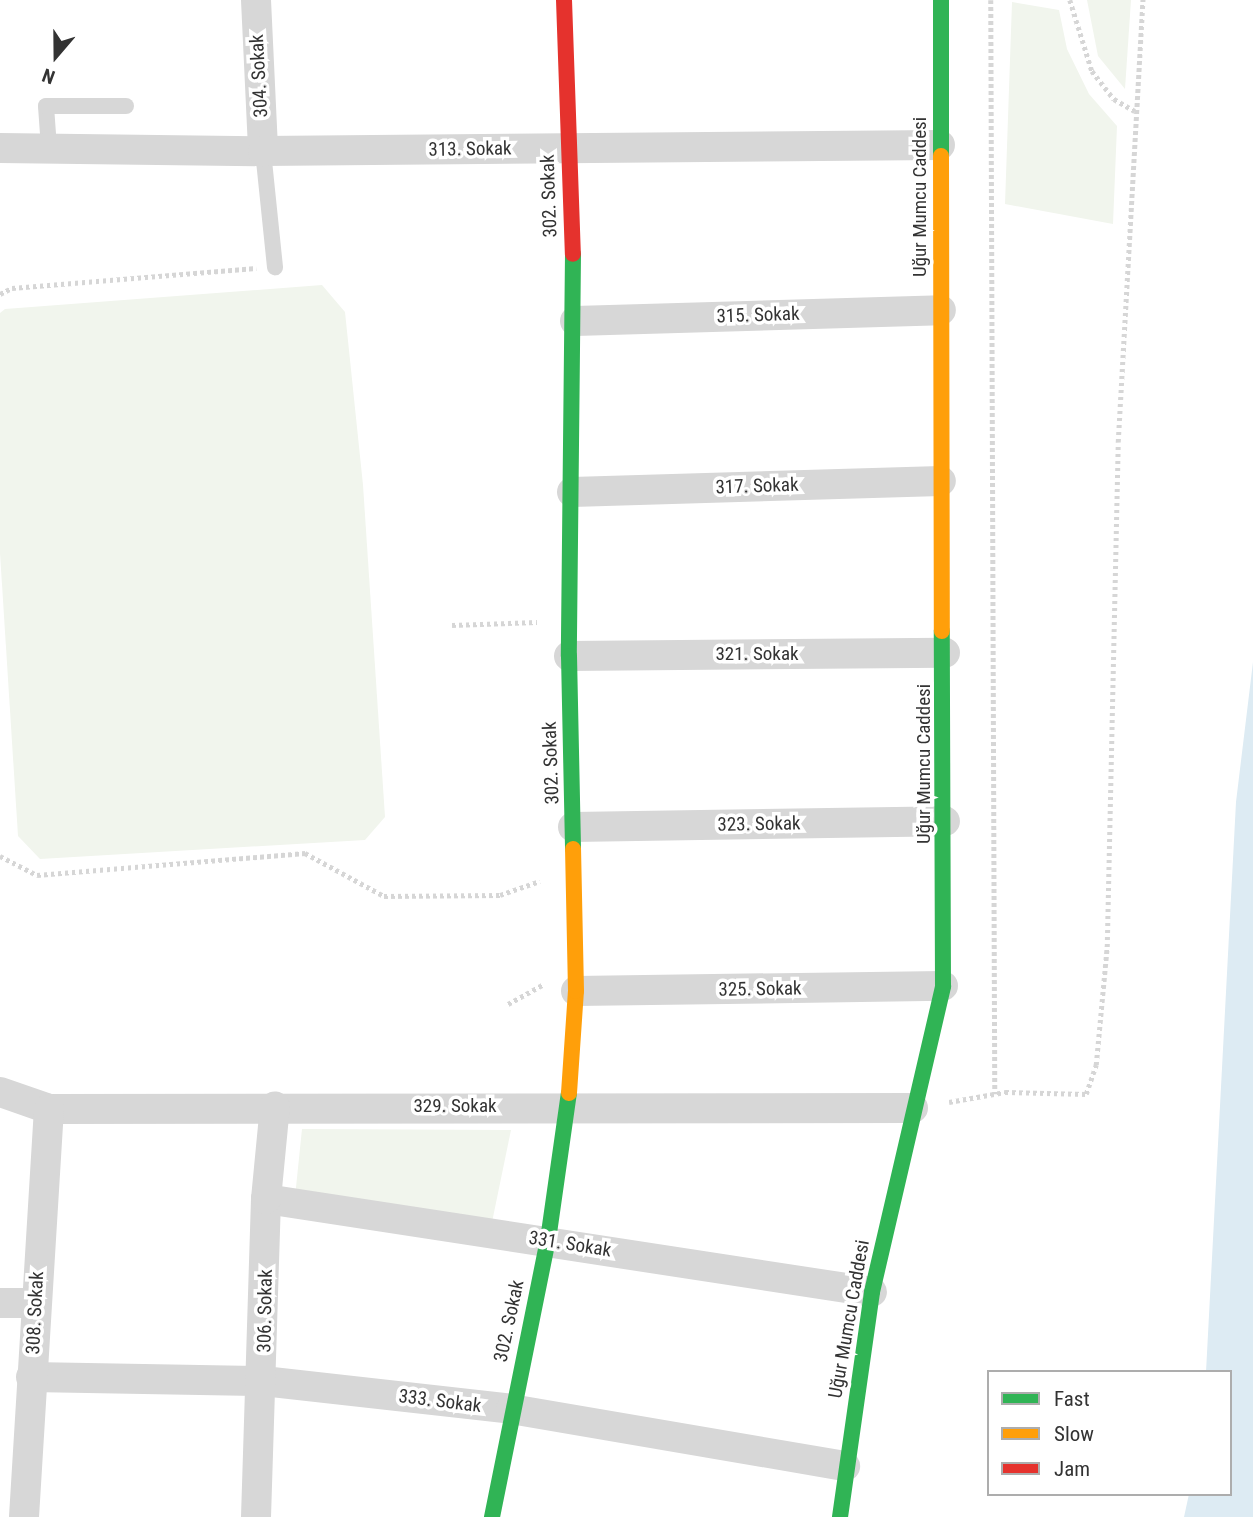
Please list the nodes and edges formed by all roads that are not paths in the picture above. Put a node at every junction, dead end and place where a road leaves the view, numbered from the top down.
1 (256, 0) edge
2 (564, 0) edge
3 (942, 0) edge
4 (126, 106) dead end
5 (940, 145) junction
6 (0, 148) edge
7 (49, 148) junction
8 (568, 148) junction
9 (263, 151) junction
10 (275, 267) road end
11 (941, 310) junction
12 (575, 321) junction
13 (941, 481) junction
14 (572, 492) junction
15 (945, 653) junction
16 (569, 656) junction
17 (945, 821) junction
18 (573, 827) junction
19 (943, 986) junction
20 (576, 991) junction
21 (0, 1092) edge
22 (275, 1106) junction
23 (568, 1107) junction
24 (913, 1108) junction
25 (49, 1109) junction
26 (266, 1199) junction
27 (548, 1240) junction
28 (873, 1292) junction
29 (0, 1303) edge
30 (34, 1303) junction
31 (31, 1377) junction
32 (263, 1381) junction
33 (511, 1409) junction
34 (845, 1466) junction
35 (24, 1517) edge
36 (256, 1517) edge
37 (492, 1517) edge
38 (840, 1517) edge

1 - 9 street, 304. Sokak
2 - 8 street, 302. Sokak
3 - 5 street, Uğur Mumcu Caddesi
4 - 7 lane
5 - 8 street, 313. Sokak
5 - 11 street, Uğur Mumcu Caddesi
6 - 7 street, 313. Sokak
7 - 9 street, 313. Sokak
8 - 9 street, 313. Sokak
8 - 12 street, 302. Sokak
9 - 10 lane
11 - 12 street, 315. Sokak
11 - 13 street, Uğur Mumcu Caddesi
12 - 14 street, 302. Sokak
13 - 14 street, 317. Sokak
13 - 15 street, Uğur Mumcu Caddesi
14 - 16 street, 302. Sokak
15 - 16 street, 321. Sokak
15 - 17 street, Uğur Mumcu Caddesi
16 - 18 street, 302. Sokak
17 - 18 street, 323. Sokak
17 - 19 street, Uğur Mumcu Caddesi
18 - 20 street, 302. Sokak
19 - 20 street, 325. Sokak
19 - 24 street, Uğur Mumcu Caddesi
20 - 23 street, 302. Sokak
21 - 25 street, 329. Sokak
22 - 23 street, 329. Sokak
22 - 25 street, 329. Sokak
22 - 26 street, 306. Sokak
23 - 24 street, 329. Sokak
23 - 27 street, 302. Sokak
24 - 28 street, Uğur Mumcu Caddesi
25 - 30 street, 308. Sokak
26 - 27 street, 331. Sokak
26 - 32 street, 306. Sokak
27 - 28 street, 331. Sokak
27 - 33 street, 302. Sokak
28 - 34 street, Uğur Mumcu Caddesi
29 - 30 street
30 - 31 street, 308. Sokak
31 - 32 street, 333. Sokak
31 - 35 street, 308. Sokak
32 - 33 street, 333. Sokak
32 - 36 street, 306. Sokak
33 - 34 street, 333. Sokak
33 - 37 street, 302. Sokak
34 - 38 street, Uğur Mumcu Caddesi

